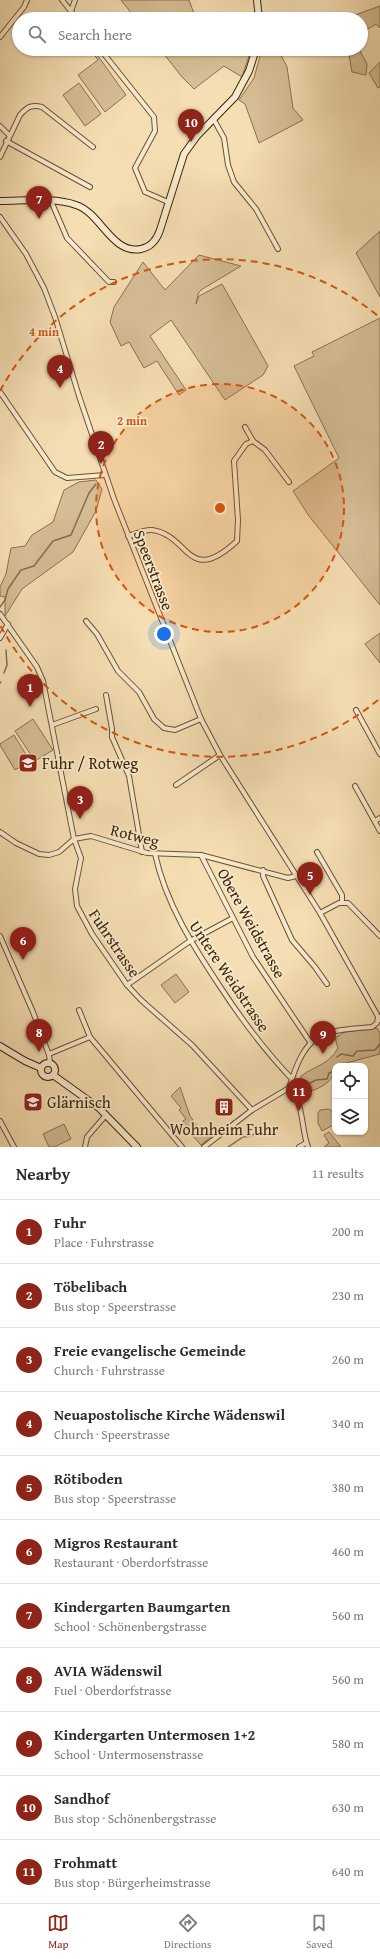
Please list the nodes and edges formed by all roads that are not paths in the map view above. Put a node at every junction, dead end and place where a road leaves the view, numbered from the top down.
1 (27, 0) edge
2 (62, 0) edge
3 (75, 0) edge
4 (257, 0) edge
5 (71, 11) joint
6 (20, 12) edge
7 (258, 12) edge
8 (12, 22) edge
9 (0, 37) edge
10 (106, 56) edge
11 (254, 56) edge
12 (214, 120) junction
13 (0, 126) edge
14 (9, 135) junction
15 (6, 141) junction
16 (93, 147) dead end
17 (0, 157) edge
18 (90, 187) dead end
19 (0, 201) edge
20 (51, 201) junction
21 (168, 202) junction
22 (0, 217) edge
23 (278, 248) dead end
24 (114, 282) dead end
25 (0, 392) edge
26 (245, 427) dead end
27 (254, 441) junction
28 (105, 475) junction
29 (288, 482) dead end
30 (128, 536) junction
31 (0, 614) edge
32 (86, 621) dead end
33 (8, 624) junction
34 (0, 638) edge
35 (106, 695) dead end
36 (96, 709) dead end
37 (356, 710) dead end
38 (202, 719) junction
39 (52, 725) junction
40 (380, 754) edge
41 (220, 755) junction
42 (176, 785) dead end
43 (355, 786) dead end
44 (380, 818) edge
45 (375, 821) junction
46 (380, 831) edge
47 (0, 832) edge
48 (74, 839) junction
49 (142, 852) junction
50 (318, 852) dead end
51 (155, 854) junction
52 (201, 855) junction
53 (263, 870) junction
54 (296, 876) junction
55 (342, 902) junction
56 (320, 913) junction
57 (233, 918) junction
58 (0, 936) edge
59 (380, 936) edge
60 (190, 941) junction
61 (4, 945) junction
62 (0, 951) edge
63 (127, 984) junction
64 (327, 984) dead end
65 (79, 1010) dead end
66 (379, 1018) edge
67 (90, 1037) junction
68 (310, 1042) junction
69 (0, 1046) edge
70 (49, 1054) junction
71 (50, 1063) junction
72 (41, 1068) junction
73 (53, 1075) junction
74 (292, 1079) junction
75 (289, 1088) junction
76 (252, 1110) junction
77 (106, 1115) junction
78 (0, 1121) edge
79 (307, 1145) edge
80 (14, 1147) edge
81 (85, 1147) edge
82 (137, 1147) edge
83 (182, 1147) edge
84 (204, 1147) edge
85 (299, 1147) edge

1 - 6 street
2 - 5 street
3 - 5 street
4 - 7 street
8 - 9 street
10 - 21 street
11 - 12 street
12 - 21 street
12 - 23 street
13 - 14 street
14 - 15 street
14 - 16 street
15 - 17 street
15 - 18 street
19 - 20 street
20 - 21 street
20 - 24 street
22 - 28 street, Speerstrasse
25 - 28 street
26 - 27 street
27 - 29 street
27 - 30 street
28 - 30 street, Speerstrasse
30 - 38 street, Speerstrasse
31 - 33 street, Fuhrstrasse
32 - 38 street
33 - 34 street
33 - 39 street, Fuhrstrasse
35 - 49 street
36 - 39 street
37 - 40 street
38 - 41 street, Speerstrasse
39 - 48 street, Fuhrstrasse
41 - 42 street
41 - 54 street, Speerstrasse
43 - 45 street
44 - 45 street
45 - 46 street
47 - 48 street
48 - 49 street, Rotweg
48 - 63 street, Fuhrstrasse
49 - 51 street, Rotweg
50 - 55 street
51 - 52 street, Rotweg
51 - 60 street, Untere Weidstrasse
52 - 53 street, Rotweg
52 - 57 street, Obere Weidstrasse
53 - 54 street, Rotweg
53 - 64 street
54 - 56 street, Speerstrasse
55 - 56 street
55 - 59 street
56 - 66 street, Speerstrasse
57 - 60 street
57 - 68 street, Obere Weidstrasse
58 - 61 street
60 - 63 street
60 - 74 street, Untere Weidstrasse
61 - 62 street
61 - 70 street
63 - 76 street, Fuhrstrasse
65 - 67 street
66 - 68 street
67 - 70 street
67 - 83 street
68 - 74 street
69 - 72 street
70 - 71 street
71 - 72 street
71 - 73 street
72 - 73 street
73 - 77 street
74 - 75 street
75 - 76 street
75 - 79 street
76 - 84 street
77 - 81 street
77 - 82 street
78 - 80 street
79 - 85 street

